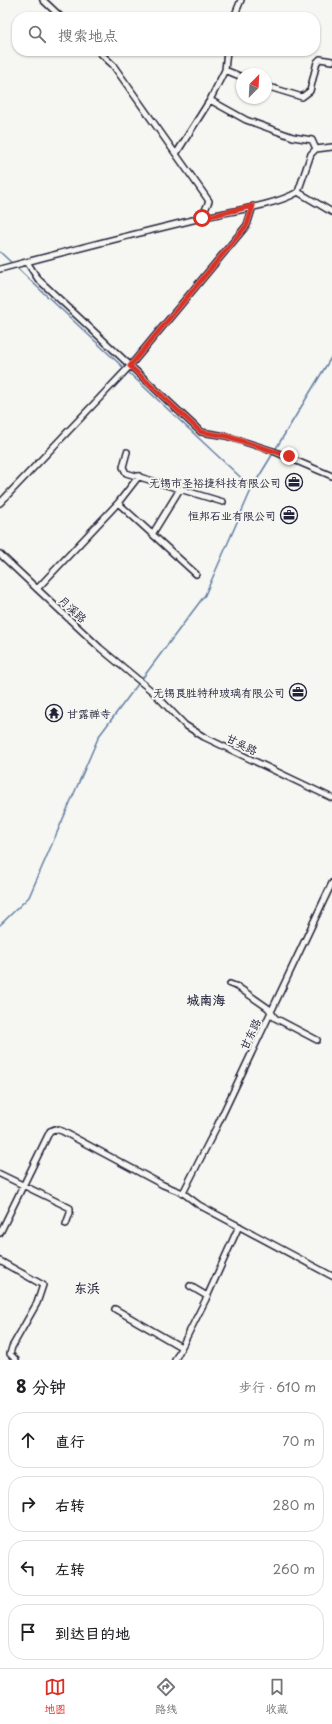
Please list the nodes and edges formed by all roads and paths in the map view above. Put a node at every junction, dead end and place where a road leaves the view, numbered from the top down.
1 (43, 0) edge
2 (241, 0) edge
3 (56, 12) edge
4 (236, 12) edge
5 (103, 56) edge
6 (227, 56) edge
7 (332, 61) edge
8 (225, 70) junction
9 (236, 75) edge
10 (272, 88) edge
11 (210, 100) junction
12 (332, 147) edge
13 (316, 149) junction
14 (176, 154) junction
15 (298, 192) junction
16 (253, 206) junction
17 (332, 212) edge
18 (202, 218) junction
19 (27, 262) junction
20 (0, 269) edge
21 (129, 367) junction
22 (127, 452) dead end
23 (139, 476) junction
24 (332, 476) edge
25 (180, 489) junction
26 (118, 502) junction
27 (223, 502) dead end
28 (0, 503) edge
29 (153, 533) junction
30 (0, 554) edge
31 (196, 574) dead end
32 (37, 589) junction
33 (153, 692) joint
34 (332, 798) edge
35 (332, 883) edge
36 (230, 984) dead end
37 (271, 1012) junction
38 (317, 1040) dead end
39 (0, 1174) edge
40 (23, 1184) junction
41 (183, 1193) junction
42 (66, 1224) dead end
43 (239, 1226) junction
44 (0, 1233) edge
45 (0, 1261) edge
46 (332, 1276) edge
47 (190, 1286) dead end
48 (207, 1296) junction
49 (115, 1309) dead end
50 (181, 1347) junction
51 (16, 1360) edge
52 (176, 1360) edge

1 - 3 street
2 - 4 street
5 - 14 street
6 - 8 street
7 - 10 street
8 - 9 street
8 - 11 street
11 - 13 street
11 - 14 street
12 - 13 street
13 - 15 street
14 - 18 street
15 - 16 street
15 - 17 street
16 - 18 street
16 - 21 street
18 - 19 street
19 - 20 street
19 - 21 street
21 - 24 street
21 - 28 street
22 - 23 street
23 - 25 street
23 - 26 street
25 - 27 street
25 - 29 street
26 - 29 street
26 - 32 street
29 - 31 street
30 - 32 street, 月溪路
32 - 33 street, 月溪路
33 - 34 street, 甘吴路
35 - 37 street, 甘东路
36 - 37 street
37 - 38 street
37 - 41 street, 甘东路
39 - 40 street
40 - 41 street
40 - 42 street
40 - 44 street
41 - 43 street
43 - 46 street
43 - 48 street
45 - 51 street
47 - 48 street
48 - 50 street
49 - 50 street
50 - 52 street

